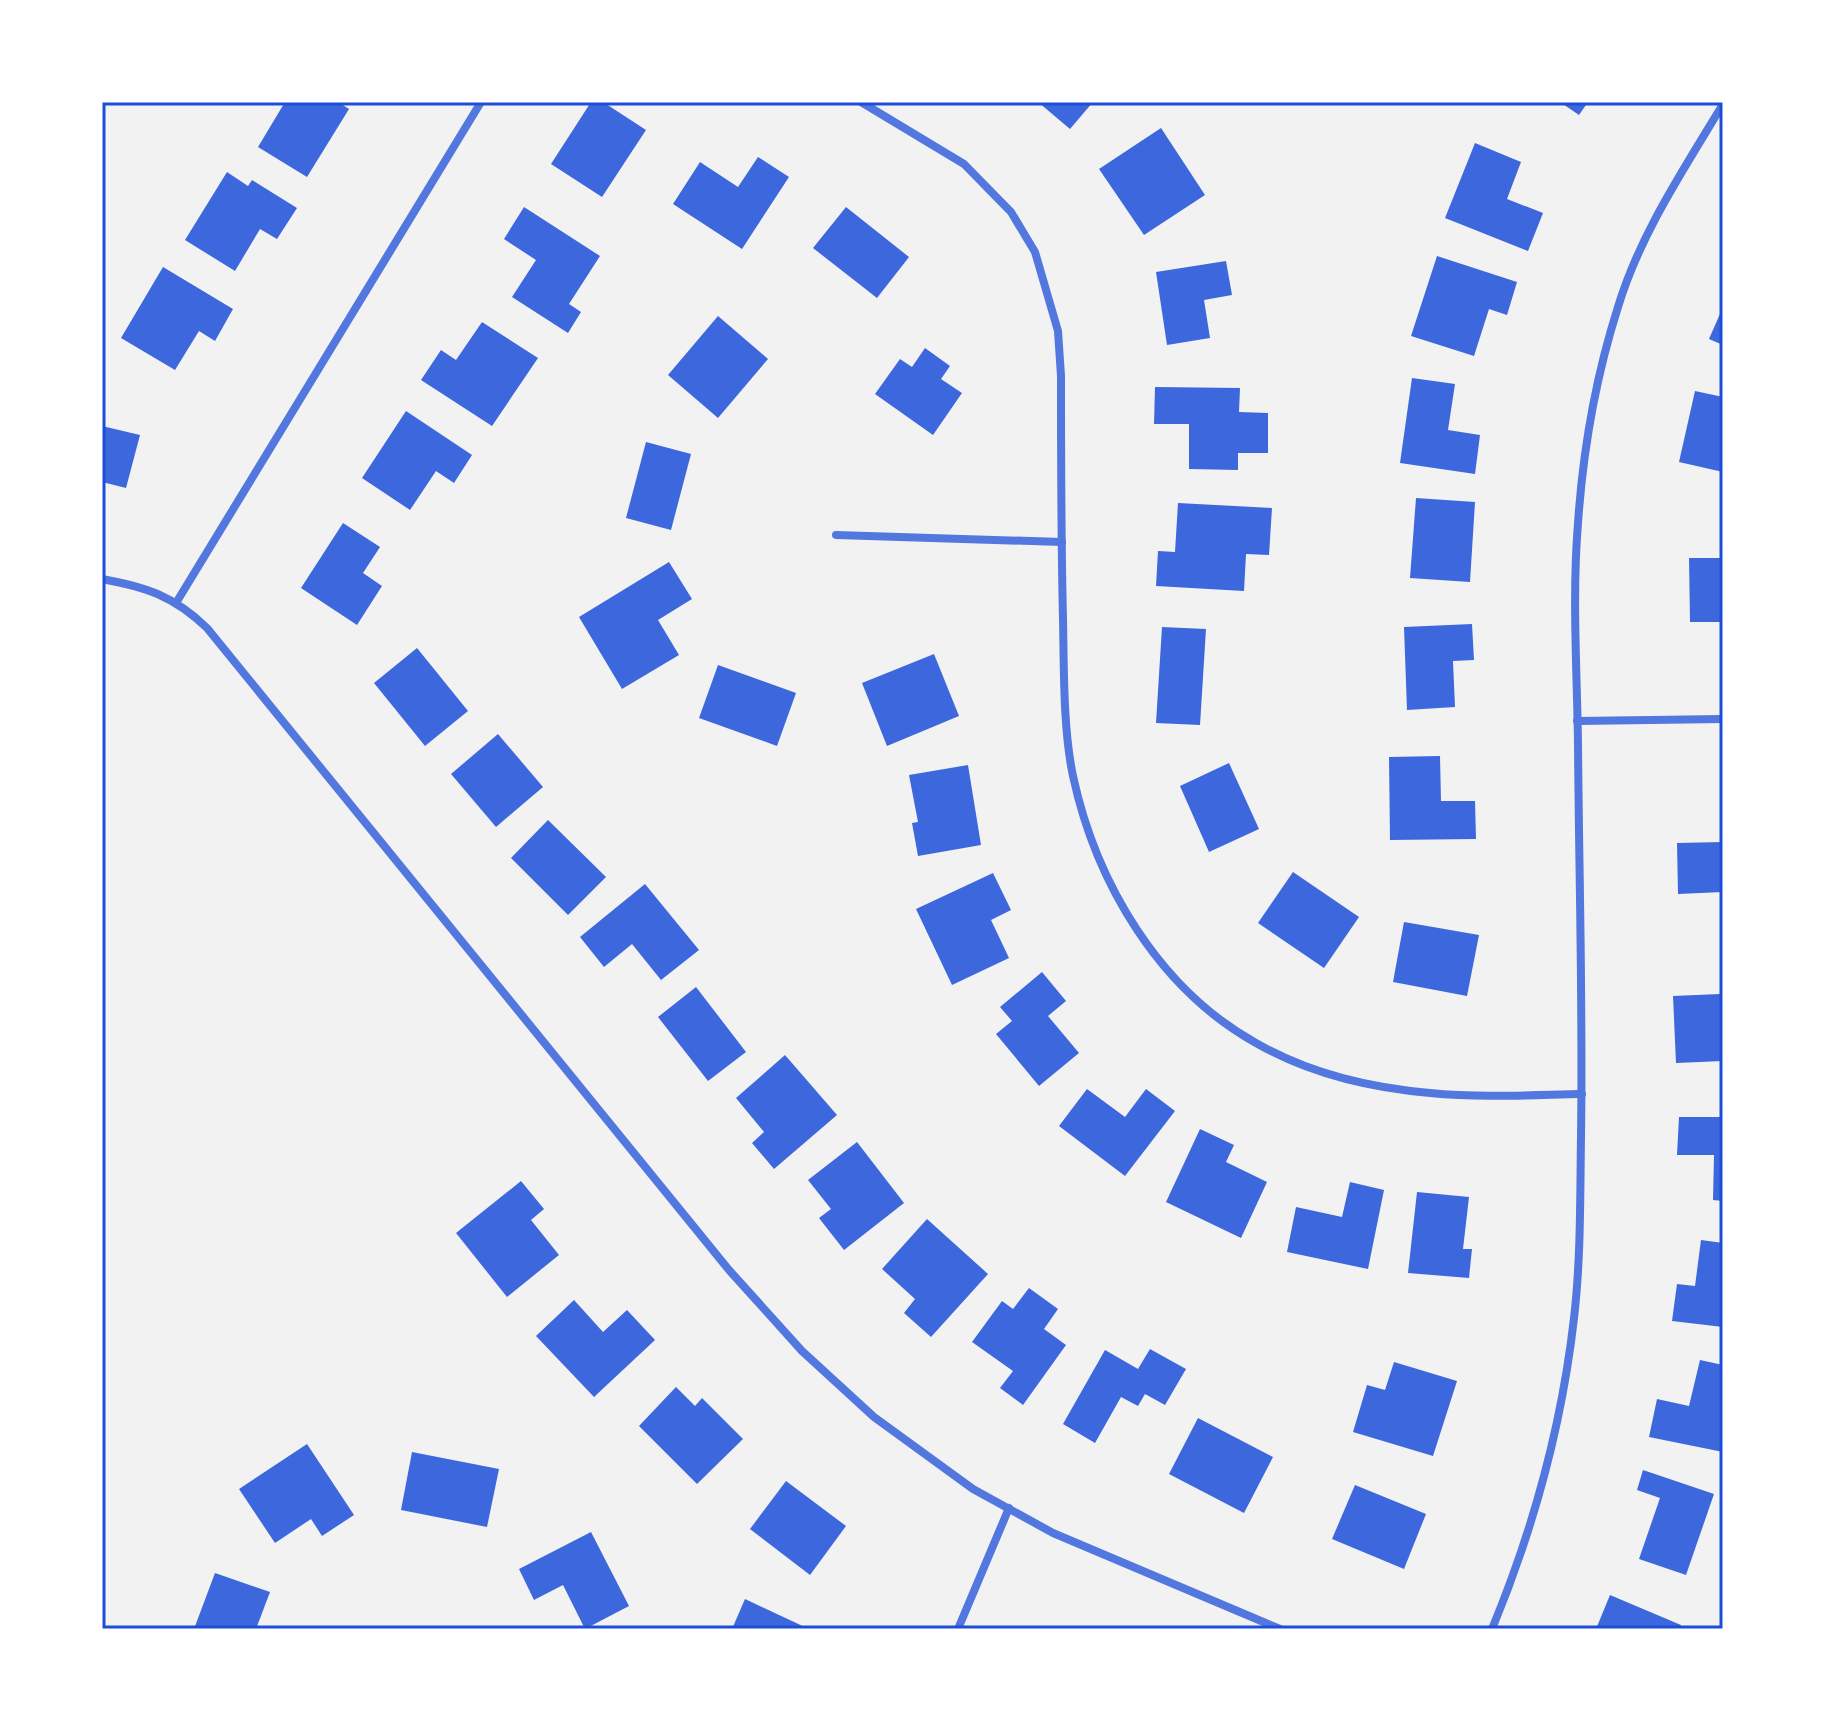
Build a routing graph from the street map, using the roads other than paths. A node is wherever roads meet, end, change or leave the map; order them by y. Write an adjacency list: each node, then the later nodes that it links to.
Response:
1 (481, 102): 7 (street)
2 (861, 102): 5 (street)
3 (1723, 104): 9 (street)
4 (836, 535): 5 (street)
5 (1062, 542): 10 (street)
6 (102, 579): 7 (street)
7 (176, 603): 11 (street)
8 (1723, 719): 9 (street)
9 (1577, 721): 10 (street)
10 (1582, 1094): 14 (street)
11 (1009, 1508): 12 (street); 13 (street)
12 (958, 1629)
13 (1280, 1629)
14 (1492, 1629)

